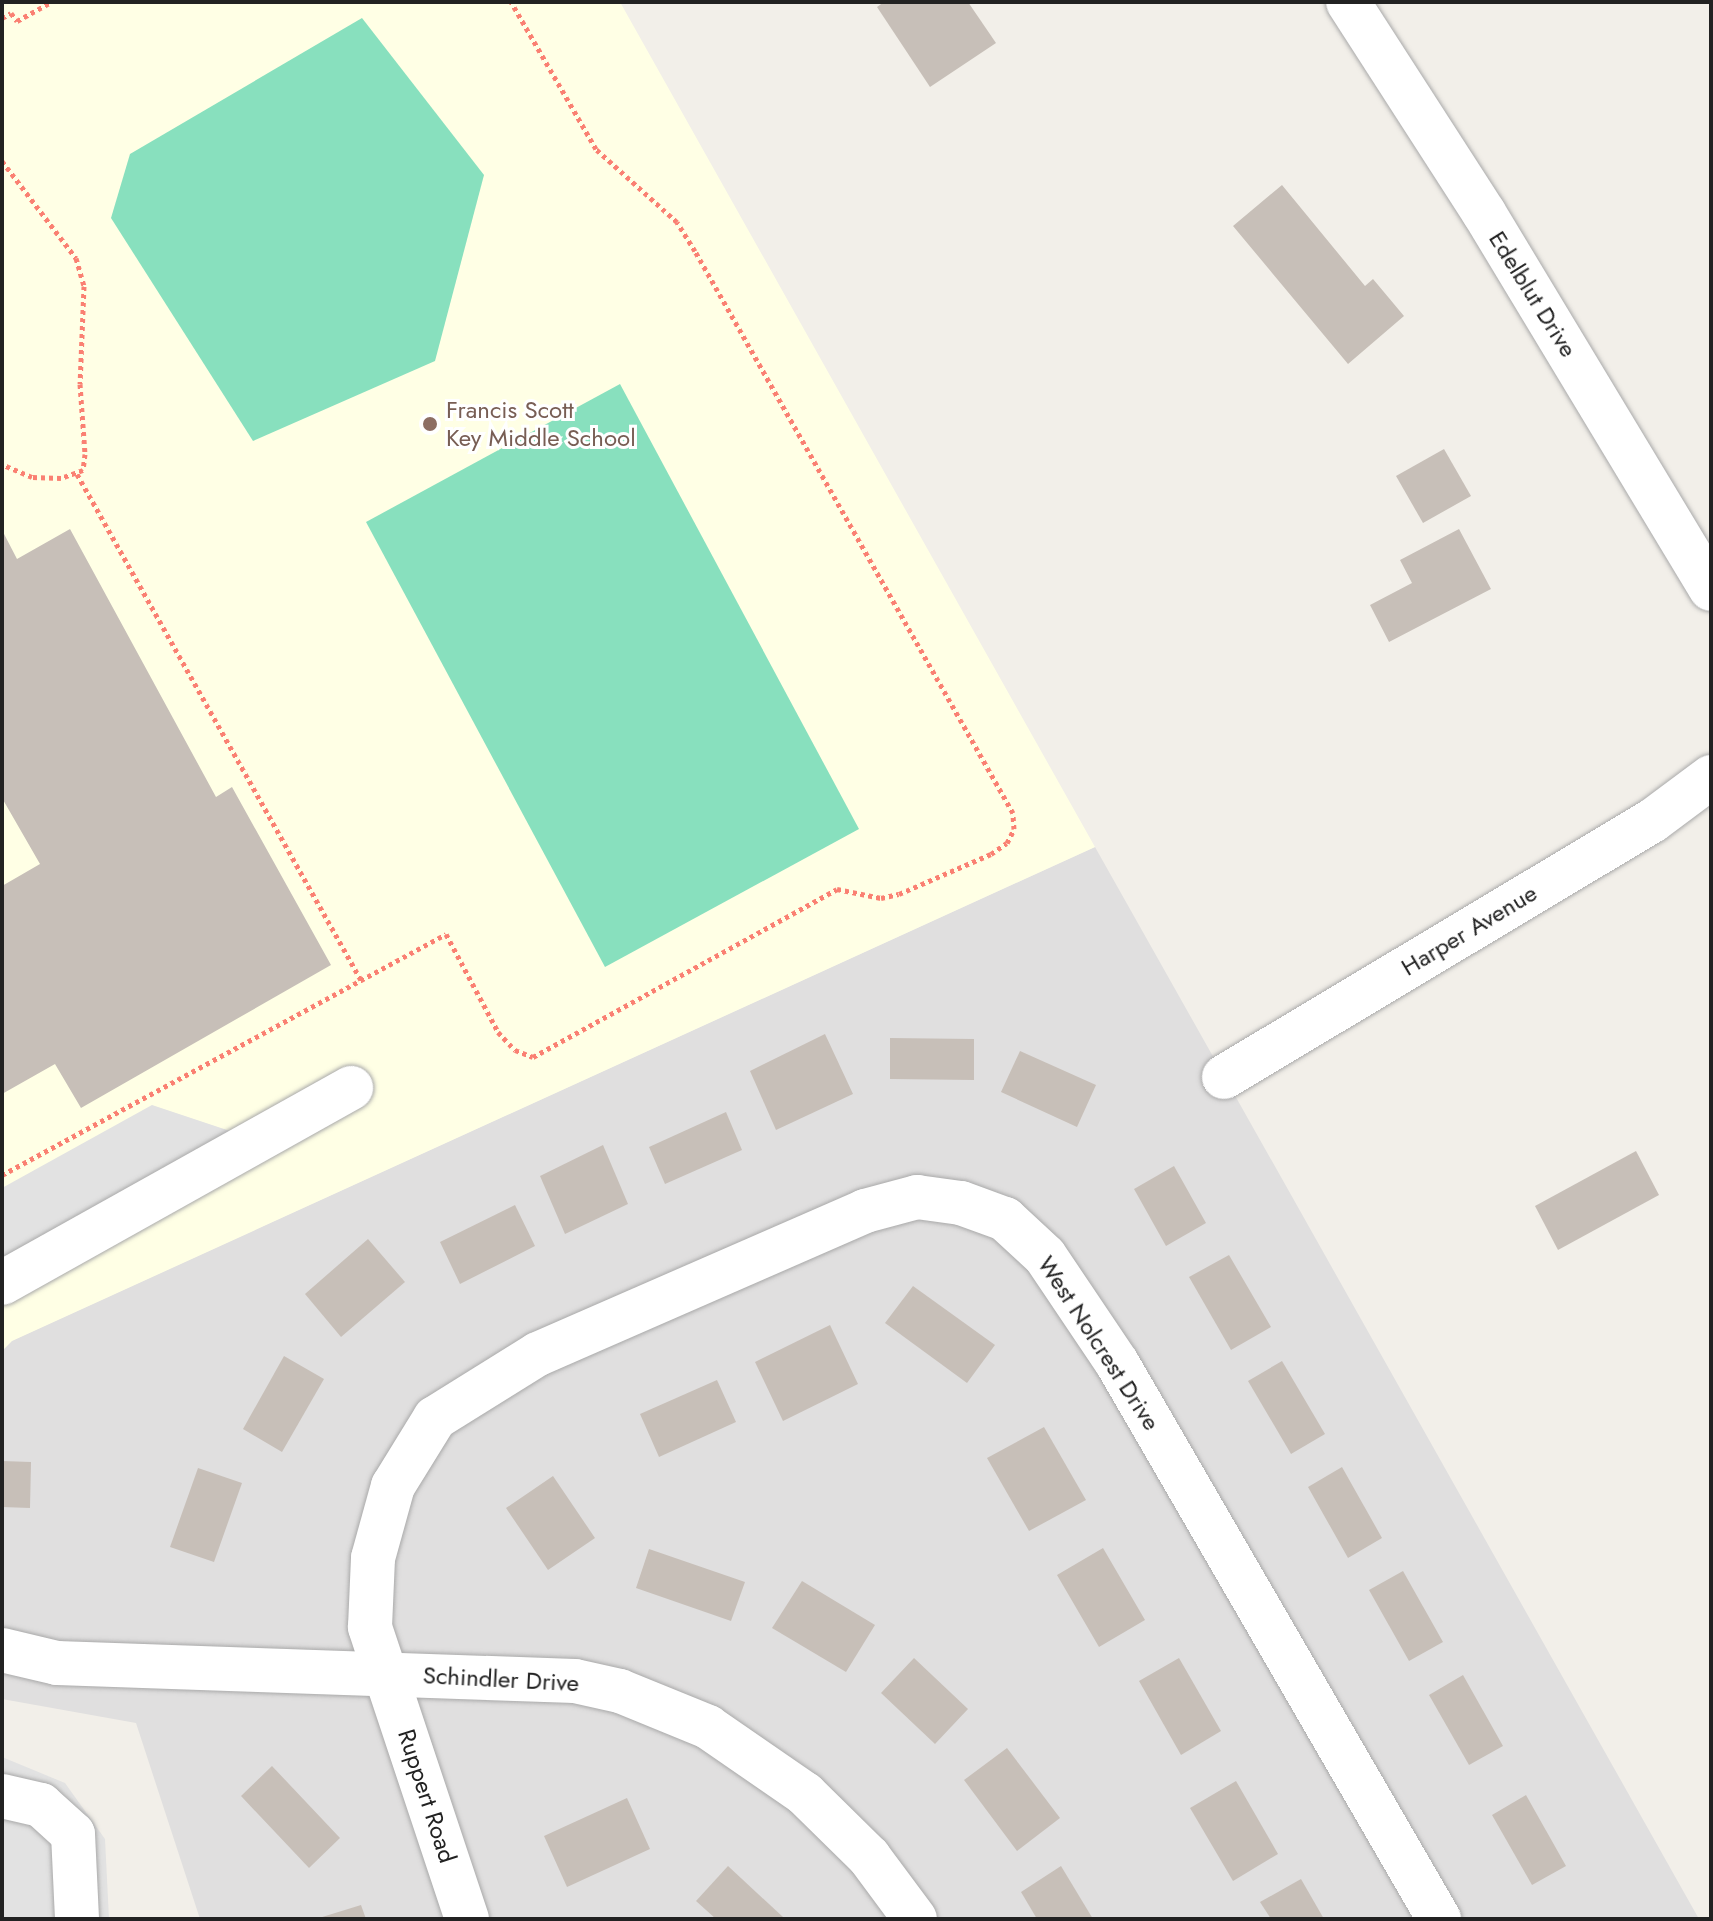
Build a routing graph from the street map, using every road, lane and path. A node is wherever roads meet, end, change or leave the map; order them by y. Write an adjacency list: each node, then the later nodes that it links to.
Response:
1 (51, 2): 4 (path)
2 (511, 2): 10 (path)
3 (1348, 2): 8 (street, Edelblut Drive)
4 (2, 18)
5 (2, 161): 7 (path)
6 (2, 464): 7 (path)
7 (77, 474): 10 (path)
8 (1711, 589)
9 (1711, 777): 11 (street, Harper Avenue)
10 (361, 980): 13 (path)
11 (1224, 1077)
12 (351, 1088): 14 (street)
13 (2, 1175)
14 (2, 1283)
15 (2, 1650): 16 (street, Schindler Drive)
16 (387, 1673): 19 (street, Ruppert Road); 20 (street, Schindler Drive); 21 (street, West Nolcrest Drive)
17 (2, 1796): 18 (street)
18 (77, 1919)
19 (467, 1919)
20 (915, 1919)
21 (1439, 1919)

